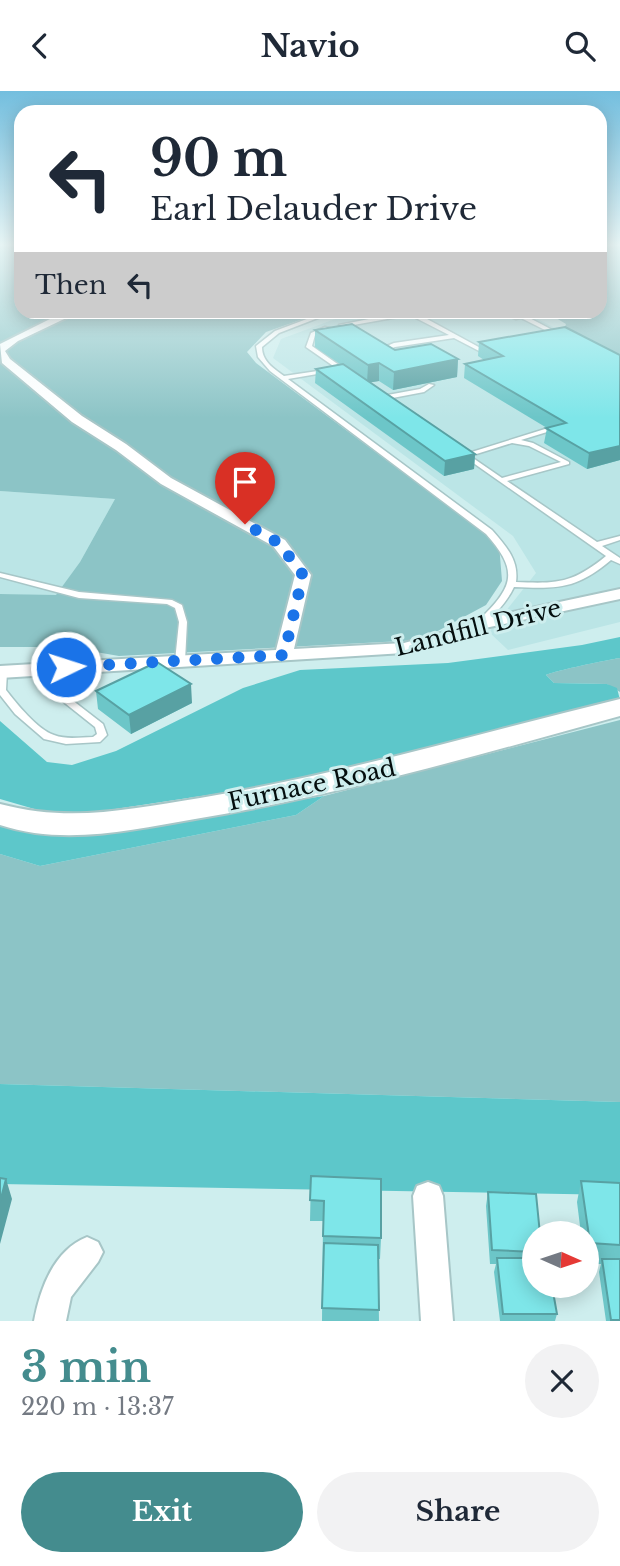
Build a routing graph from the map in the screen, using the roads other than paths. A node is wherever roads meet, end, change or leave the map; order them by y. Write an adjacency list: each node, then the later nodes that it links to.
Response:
1 (58, 319): 11 (street)
2 (312, 319): 16 (lane)
3 (377, 319): 14 (lane)
4 (422, 319): 8 (lane)
5 (520, 319): 7 (lane)
6 (527, 319): 7 (lane)
7 (545, 328): 9 (lane); 10 (lane)
8 (455, 336): 12 (lane); 13 (lane)
9 (570, 340)
10 (559, 341)
11 (0, 350): 34 (street)
12 (483, 351)
13 (383, 355)
14 (340, 368): 15 (lane); 16 (lane)
15 (350, 376)
16 (283, 378): 31 (lane)
17 (431, 385): 19 (lane)
18 (372, 390): 19 (lane)
19 (382, 398): 20 (lane)
20 (393, 405)
21 (545, 431): 22 (lane)
22 (512, 441): 24 (lane); 25 (lane)
23 (455, 448): 24 (lane)
24 (465, 455): 25 (lane)
25 (501, 480): 27 (lane)
26 (620, 538): 27 (lane)
27 (596, 545): 28 (lane)
28 (611, 556): 29 (lane); 31 (lane)
29 (620, 562)
30 (0, 575): 35 (lane)
31 (514, 584): 33 (lane)
32 (620, 594): 33 (street, Landfill Drive)
33 (480, 624): 34 (street, Landfill Drive)
34 (284, 655): 35 (street, Landfill Drive)
35 (180, 661): 36 (street, Landfill Drive)
36 (47, 669): 37 (street, Landfill Drive); 37 (lane)
37 (1, 672)
38 (620, 707): 39 (main road, Furnace Road)
39 (0, 814)
40 (428, 1196): 43 (street)
41 (87, 1252): 42 (street)
42 (50, 1321)
43 (438, 1321)

